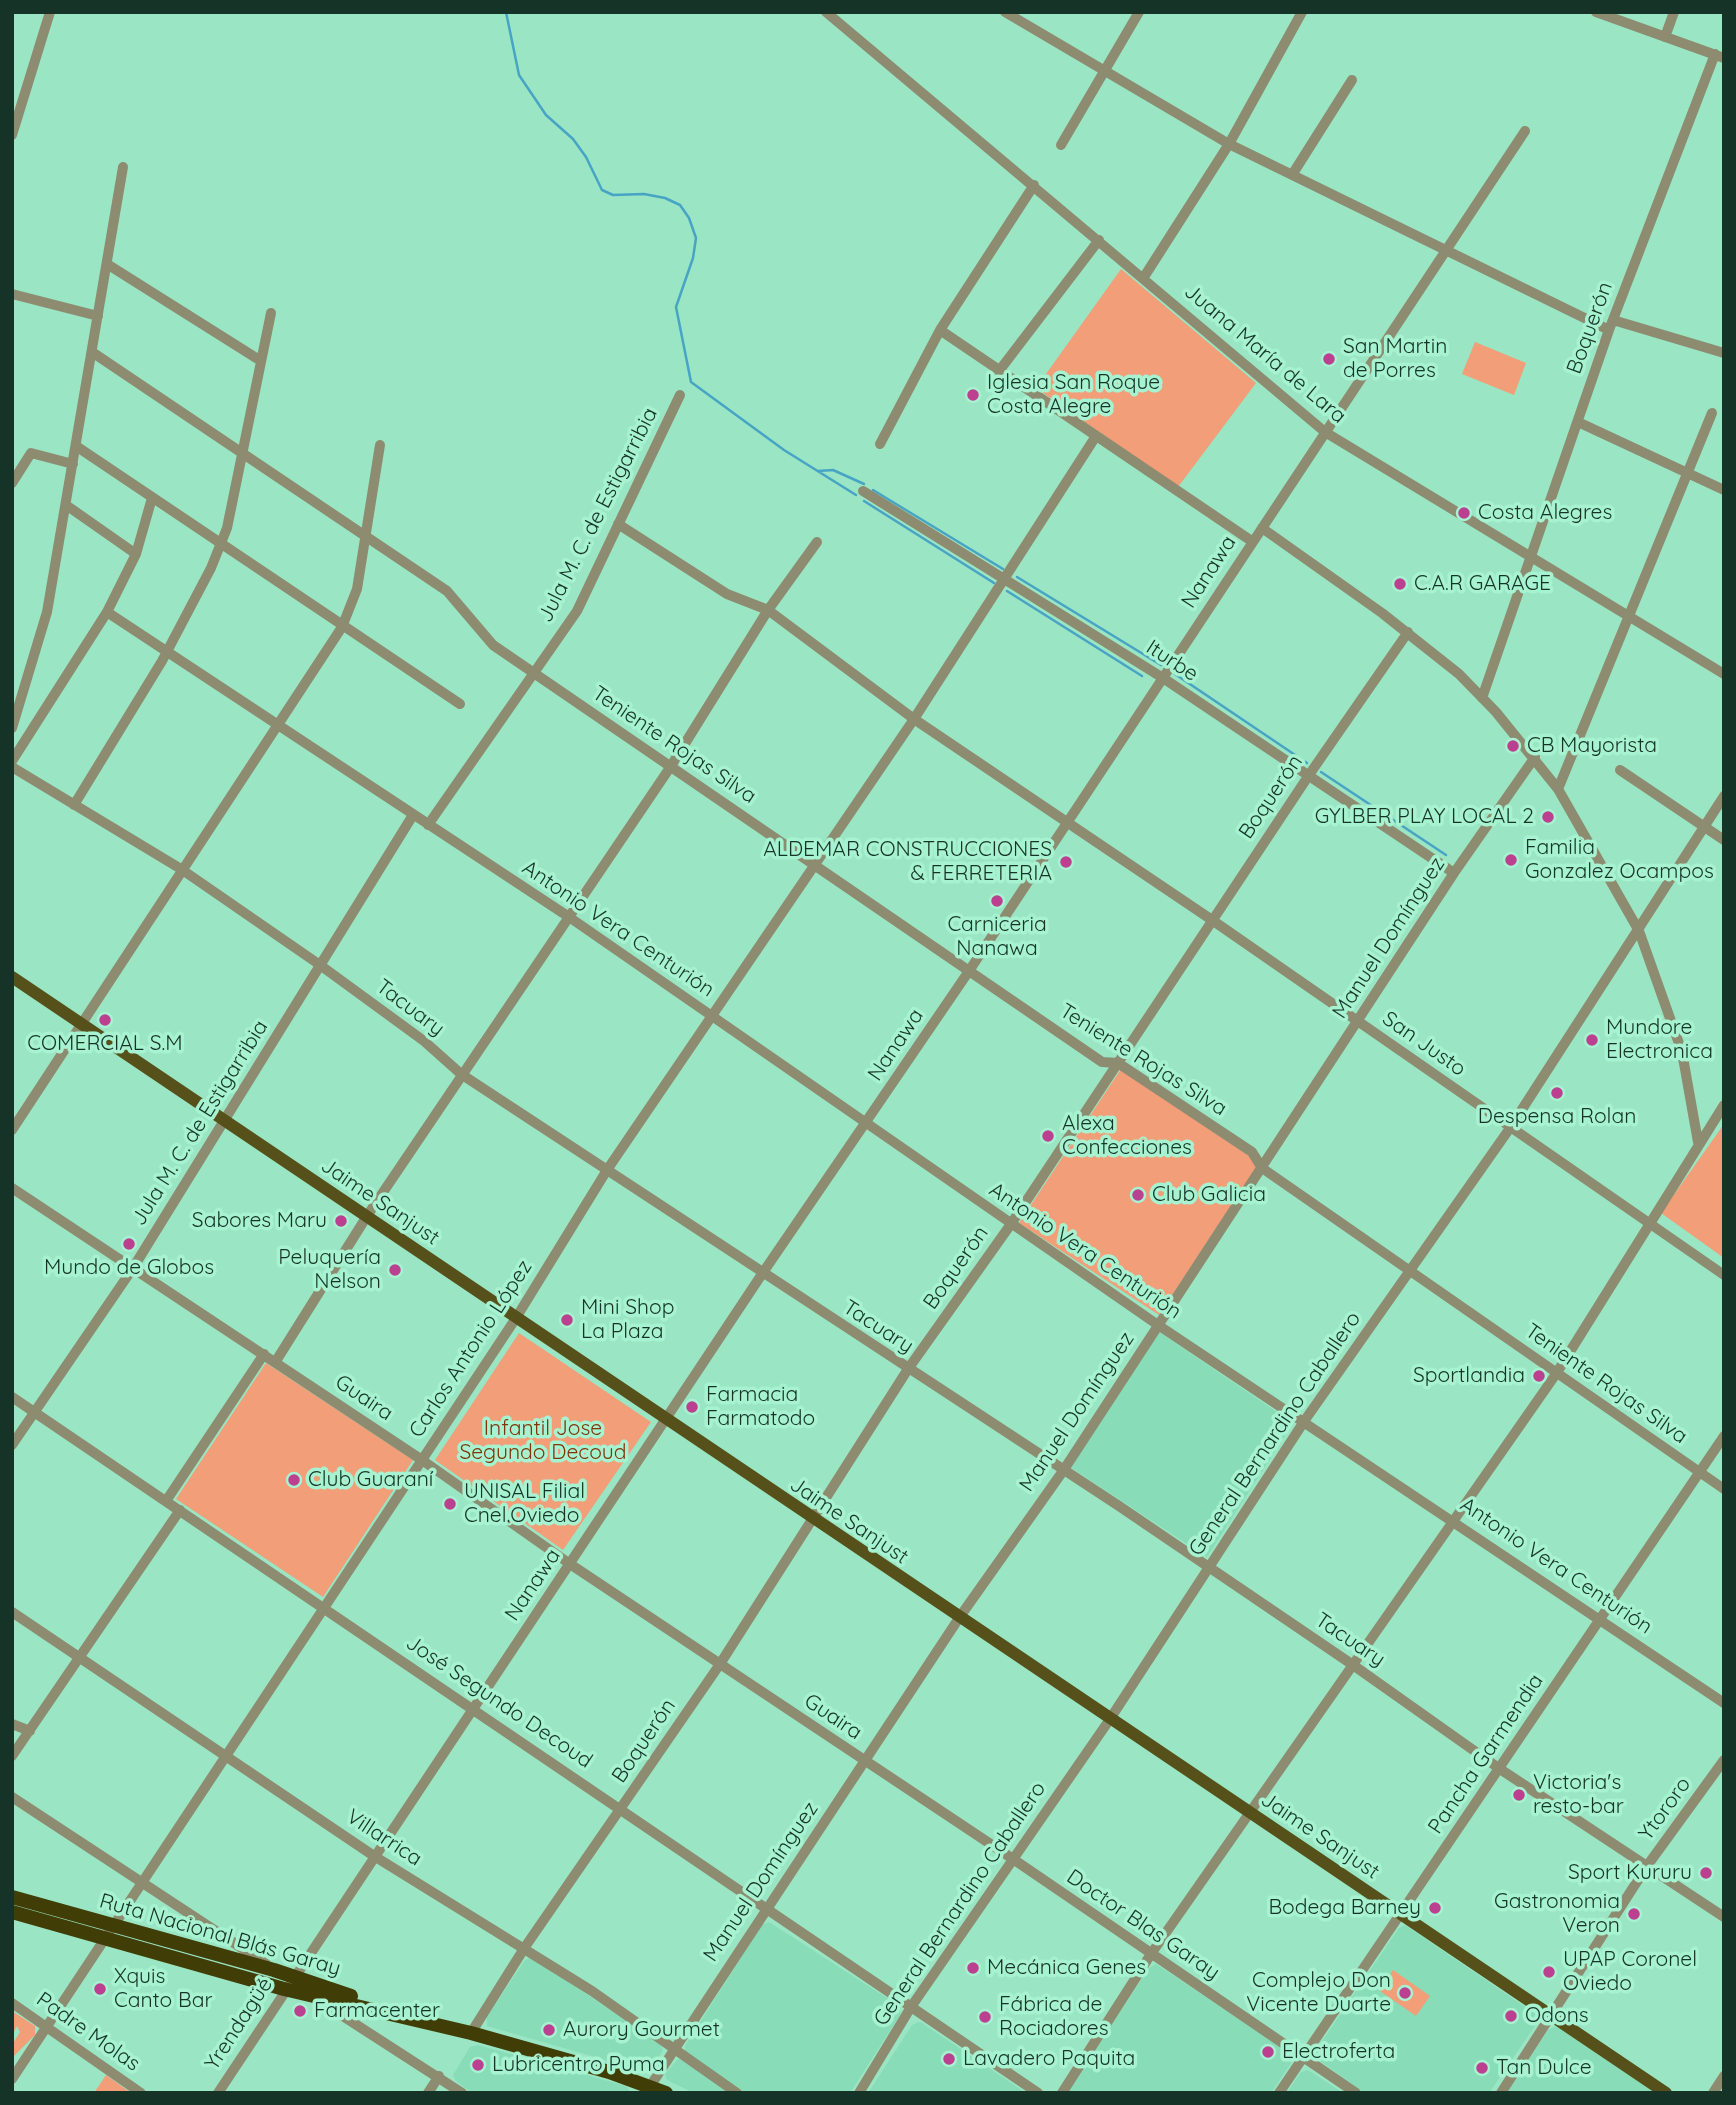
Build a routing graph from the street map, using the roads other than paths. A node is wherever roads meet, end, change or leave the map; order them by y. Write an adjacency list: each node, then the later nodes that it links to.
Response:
1 (50, 12): 13 (street)
2 (826, 12): 18 (street, Juana María de Lara)
3 (1005, 12): 10 (street)
4 (1139, 12): 10 (street)
5 (1302, 12): 14 (street)
6 (1596, 12): 8 (street)
7 (1674, 12): 8 (street)
8 (1665, 37): 9 (street)
9 (1719, 56): 26 (street, Boquerón)
10 (1106, 72): 14 (street); 15 (street)
11 (1352, 80): 17 (street)
12 (1525, 131): 20 (street, Nanawa)
13 (12, 135)
14 (1229, 144): 17 (street); 22 (street)
15 (1061, 145)
16 (123, 167): 21 (street)
17 (1292, 175): 20 (street)
18 (1034, 185): 19 (street, Juana María de Lara); 27 (street)
19 (1099, 240): 22 (street, Juana María de Lara); 31 (street)
20 (1444, 252): 26 (street); 35 (street, Nanawa)
21 (107, 264): 25 (street); 30 (street)
22 (1144, 277): 35 (street, Juana María de Lara)
23 (12, 294): 25 (street)
24 (271, 313): 30 (street)
25 (98, 316): 28 (street)
26 (1611, 325): 29 (street); 34 (street, Boquerón)
27 (940, 330): 31 (street); 37 (street)
28 (92, 352): 39 (street); 40 (street, Teniente Rojas Silva)
29 (1724, 353)
30 (261, 361): 40 (street)
31 (999, 371): 36 (street)
32 (680, 395): 48 (street, Jula M. C. de Estigarribia)
33 (1712, 413): 42 (street)
34 (1578, 422): 42 (street); 55 (street, Boquerón)
35 (1325, 432): 49 (street, Nanawa); 55 (street, Juana María de Lara)
36 (1096, 436): 52 (street); 56 (street, Carlos Antonio López)
37 (880, 444)
38 (380, 445): 50 (street)
39 (76, 446): 41 (street); 46 (street)
40 (243, 453): 50 (street, Teniente Rojas Silva); 53 (street)
41 (73, 464): 43 (street); 47 (street)
42 (1689, 472): 44 (street); 59 (street)
43 (12, 483)
44 (1724, 490)
45 (863, 491): 56 (street, Iturbe)
46 (152, 498): 53 (street); 54 (street)
47 (66, 505): 54 (street); 70 (street)
48 (618, 524): 57 (street, San Justo); 63 (street, Jula M. C. de Estigarribia)
49 (1262, 528): 52 (street, Nanawa); 61 (street)
50 (365, 537): 60 (street); 63 (street, Teniente Rojas Silva)
51 (817, 542): 57 (street)
52 (1253, 542): 65 (street, Nanawa)
53 (220, 544): 60 (street); 62 (street)
54 (136, 554): 58 (street)
55 (1531, 558): 59 (street, Juana María de Lara); 66 (street, Boquerón)
56 (1005, 579): 65 (street, Iturbe); 68 (street, Carlos Antonio López)
57 (768, 610): 68 (street, San Justo); 73 (street)
58 (107, 612): 62 (street, Antonio Vera Centurión); 72 (street)
59 (1630, 618): 64 (street, Juana María de Lara); 77 (street)
60 (342, 627): 67 (street); 69 (street)
61 (1408, 632): 66 (street); 76 (street, Boquerón)
62 (167, 652): 69 (street, Antonio Vera Centurión); 79 (street)
63 (535, 672): 73 (street, Teniente Rojas Silva); 82 (street, Jula M. C. de Estigarribia)
64 (1724, 674)
65 (1163, 678): 76 (street, Iturbe); 81 (street, Nanawa)
66 (1482, 698): 71 (street)
67 (460, 704)
68 (914, 719): 81 (street, San Justo); 85 (street, Carlos Antonio López)
69 (278, 725): 80 (street, Antonio Vera Centurión); 86 (street)
70 (12, 728)
71 (1535, 757): 77 (street); 87 (street, Manuel Domínguez)
72 (12, 761)
73 (671, 766): 85 (street, Teniente Rojas Silva); 88 (street)
74 (12, 767): 79 (street, Tacuary)
75 (1620, 769): 83 (street)
76 (1308, 775): 87 (street, Iturbe); 89 (street, Boquerón)
77 (1558, 789): 90 (street)
78 (1724, 796): 83 (street, General Bernardino Caballero)
79 (74, 805): 86 (street, Tacuary)
80 (412, 815): 82 (street, Antonio Vera Centurión); 91 (street, Jula M. C. de Estigarribia)
81 (1067, 823): 89 (street, San Justo); 92 (street, Nanawa)
82 (428, 825): 88 (street, Antonio Vera Centurión)
83 (1704, 826): 84 (street); 90 (street, General Bernardino Caballero)
84 (1724, 840)
85 (816, 866): 92 (street, Teniente Rojas Silva); 94 (street, Carlos Antonio López)
86 (181, 869): 91 (street, Tacuary); 96 (street)
87 (1454, 873): 95 (street, Manuel Domínguez)
88 (569, 917): 94 (street, Antonio Vera Centurión); 98 (street)
89 (1212, 920): 95 (street, San Justo); 97 (street, Boquerón)
90 (1639, 931): 102 (street, General Bernardino Caballero); 104 (street)
91 (320, 965): 98 (street, Tacuary); 100 (street, Jula M. C. de Estigarribia)
92 (969, 971): 97 (street, Teniente Rojas Silva); 101 (street, Nanawa)
93 (12, 977): 96 (main road, Jaime Sanjust)
94 (713, 1017): 101 (street, Antonio Vera Centurión); 106 (street, Carlos Antonio López)
95 (1357, 1021): 102 (street, San Justo); 105 (street, Manuel Domínguez)
96 (83, 1023): 100 (main road, Jaime Sanjust); 103 (street)
97 (1118, 1062): 105 (street, Teniente Rojas Silva); 109 (street, Boquerón)
98 (461, 1074): 106 (street, Tacuary); 108 (street)
99 (1724, 1105): 104 (street)
100 (225, 1120): 108 (main road, Jaime Sanjust); 111 (street, Jula M. C. de Estigarribia)
101 (866, 1124): 109 (street, Antonio Vera Centurión); 113 (street, Nanawa)
102 (1510, 1128): 110 (street, San Justo); 112 (street, General Bernardino Caballero)
103 (12, 1130)
104 (1698, 1142): 110 (street)
105 (1262, 1168): 112 (street, Teniente Rojas Silva); 116 (street, Manuel Domínguez)
106 (607, 1170): 113 (street, Tacuary); 115 (street, Carlos Antonio López)
107 (12, 1188): 111 (street, Guaira)
108 (367, 1216): 115 (main road, Jaime Sanjust); 118 (street)
109 (1011, 1224): 116 (street, Antonio Vera Centurión); 119 (street, Boquerón)
110 (1651, 1225): 114 (street, San Justo); 120 (street)
111 (133, 1268): 117 (street, Guaira); 122 (street, Jula M. C. de Estigarribia)
112 (1409, 1271): 120 (street, Teniente Rojas Silva); 123 (street, General Bernardino Caballero)
113 (762, 1274): 119 (street, Tacuary); 124 (street, Nanawa)
114 (1724, 1275)
115 (516, 1318): 124 (main road, Jaime Sanjust); 127 (street, Carlos Antonio López)
116 (1158, 1325): 123 (street, Antonio Vera Centurión); 128 (street, Manuel Domínguez)
117 (264, 1354): 118 (street, Guaira); 131 (street)
118 (276, 1362): 127 (street, Guaira)
119 (908, 1369): 128 (street, Tacuary); 133 (street, Boquerón)
120 (1556, 1374): 129 (street, Teniente Rojas Silva); 134 (street)
121 (12, 1397): 122 (street, José Segundo Decoud)
122 (35, 1412): 126 (street, Jula M. C. de Estigarribia); 131 (street, José Segundo Decoud)
123 (1305, 1420): 134 (street, Antonio Vera Centurión); 136 (street, General Bernardino Caballero)
124 (666, 1421): 133 (main road, Jaime Sanjust); 135 (street, Nanawa)
125 (1724, 1436): 129 (street, Pancha Garmendia)
126 (12, 1445)
127 (422, 1460): 135 (street, Guaira); 137 (street, Carlos Antonio López)
128 (1063, 1471): 136 (street, Tacuary); 139 (street, Manuel Domínguez)
129 (1700, 1472): 130 (street, Teniente Rojas Silva); 140 (street, Pancha Garmendia)
130 (1724, 1489)
131 (166, 1501): 132 (street, José Segundo Decoud)
132 (180, 1510): 137 (street, José Segundo Decoud); 141 (street)
133 (813, 1520): 139 (main road, Jaime Sanjust); 142 (street, Boquerón)
134 (1455, 1521): 140 (street, Antonio Vera Centurión); 143 (street)
135 (570, 1564): 142 (street, Guaira); 145 (street, Nanawa)
136 (1208, 1568): 143 (street, Tacuary); 146 (street, General Bernardino Caballero)
137 (324, 1607): 145 (street, José Segundo Decoud); 150 (street, Carlos Antonio López)
138 (12, 1612): 141 (street, Villarrica)
139 (959, 1618): 146 (main road, Jaime Sanjust); 152 (street, Manuel Domínguez)
140 (1599, 1619): 144 (street, Antonio Vera Centurión); 153 (street, Pancha Garmendia)
141 (80, 1657): 148 (street); 150 (street, Villarrica)
142 (720, 1664): 152 (street, Guaira); 155 (street, Boquerón)
143 (1353, 1665): 153 (street, Tacuary); 156 (street)
144 (1724, 1703)
145 (473, 1707): 155 (street, José Segundo Decoud); 157 (street, Nanawa)
146 (1110, 1719): 156 (main road, Jaime Sanjust); 158 (street, General Bernardino Caballero)
147 (12, 1724): 148 (street)
148 (30, 1731): 149 (street)
149 (12, 1756)
150 (227, 1756): 157 (street, Villarrica); 160 (street, Carlos Antonio López)
151 (1724, 1760): 159 (street, Ytororo)
152 (865, 1762): 158 (street, Guaira); 162 (street, Manuel Domínguez)
153 (1500, 1769): 159 (street, Tacuary); 164 (street, Pancha Garmendia)
154 (12, 1797): 160 (street)
155 (621, 1808): 162 (street, José Segundo Decoud); 168 (street, Boquerón)
156 (1249, 1812): 164 (main road, Jaime Sanjust); 169 (street)
157 (374, 1856): 168 (street, Villarrica); 171 (street, Nanawa)
158 (1013, 1859): 169 (street, Doctor Blas Garay); 175 (street, General Bernardino Caballero)
159 (1647, 1866): 165 (street, Tacuary); 176 (street, Ytororo)
160 (144, 1883): 166 (street, Carlos Antonio López); 170 (street)
161 (12, 1897): 166 (highway, Ruta Nacional Blás Garay)
162 (766, 1909): 175 (street, José Segundo Decoud); 180 (street, Manuel Domínguez)
163 (12, 1912): 167 (highway, Ruta Nacional Blás Garay)
164 (1401, 1915): 176 (main road, Jaime Sanjust); 181 (street, Pancha Garmendia)
165 (1724, 1917)
166 (116, 1926): 167 (street, Carlos Antonio López); 170 (highway, Ruta Nacional Blás Garay)
167 (107, 1939): 172 (highway, Ruta Nacional Blás Garay); 178 (street, Carlos Antonio López)
168 (525, 1947): 179 (street, Boquerón); 180 (street, Villarrica)
169 (1151, 1954): 181 (street, Doctor Blas Garay); 194 (street)
170 (274, 1970): 171 (highway, Ruta Nacional Blás Garay)
171 (293, 1976): 172 (street, Yrendagüé); 173 (street); 177 (highway, Ruta Nacional Blás Garay)
172 (284, 1989): 173 (highway, Ruta Nacional Blás Garay); 187 (street, Yrendagüé)
173 (308, 1994): 177 (highway, Ruta Nacional Blás Garay); 182 (street)
174 (12, 2003): 178 (street, Padre Molas)
175 (911, 2007): 192 (street, General Bernardino Caballero); 193 (street, José Segundo Decoud)
176 (1552, 2016): 197 (street, Ytororo); 198 (main road, Jaime Sanjust)
177 (415, 2018): 179 (highway, Ruta Nacional Blás Garay)
178 (47, 2027): 184 (street, Carlos Antonio López); 186 (street, Padre Molas)
179 (471, 2033): 185 (highway, Ruta Nacional Blás Garay)
180 (673, 2050): 185 (street, Manuel Domínguez); 191 (street, Villarrica)
181 (1304, 2058): 195 (street, Pancha Garmendia); 196 (street, Doctor Blas Garay)
182 (439, 2076): 188 (street); 189 (street)
183 (1724, 2076): 199 (street)
184 (12, 2079)
185 (648, 2090): 190 (highway, Ruta Nacional Blás Garay)
186 (141, 2093)
187 (218, 2093)
188 (428, 2093)
189 (463, 2093)
190 (666, 2093)
191 (737, 2093)
192 (859, 2093)
193 (1038, 2093)
194 (1062, 2093)
195 (1279, 2093)
196 (1356, 2093)
197 (1501, 2093)
198 (1666, 2093)
199 (1713, 2093)

